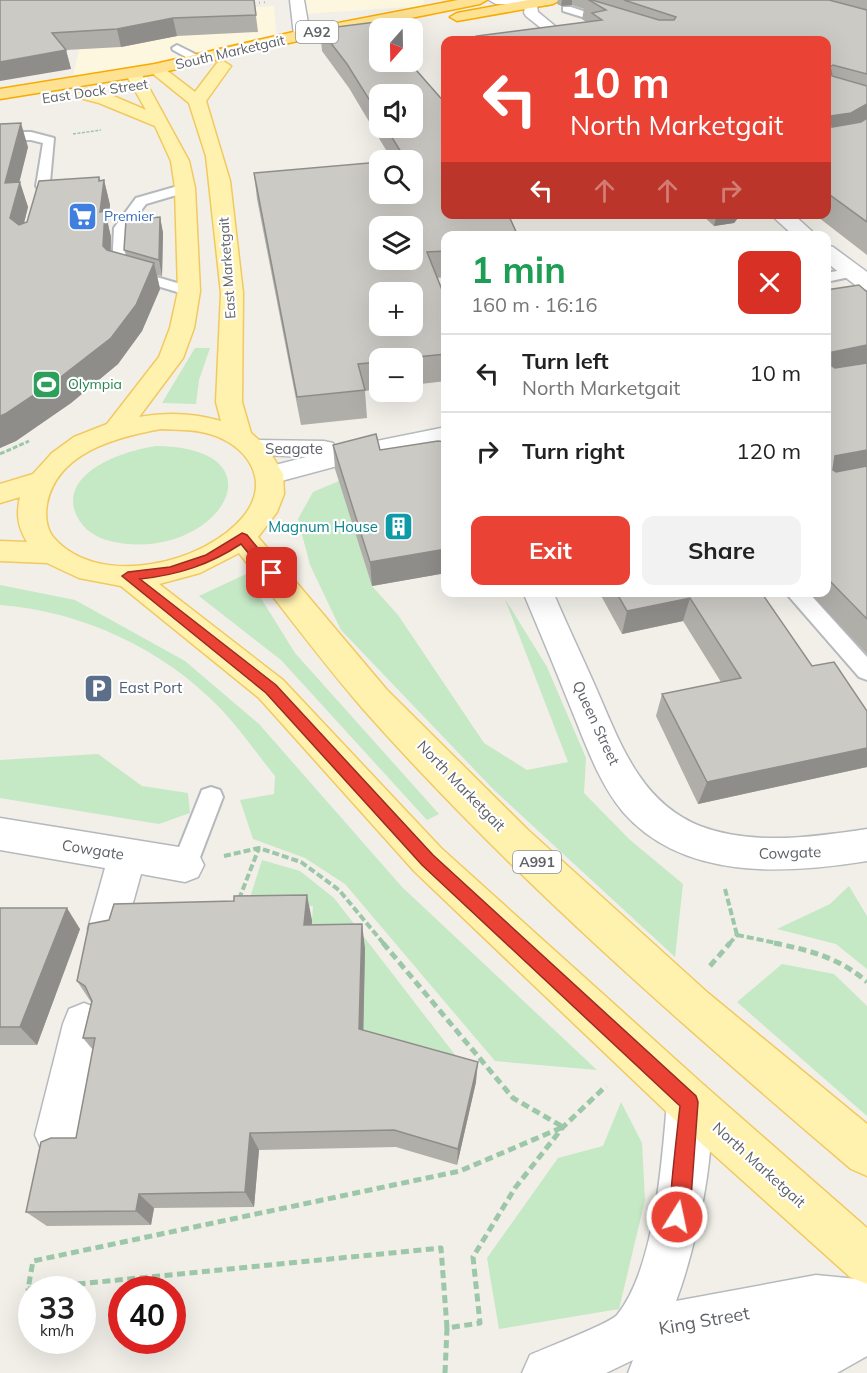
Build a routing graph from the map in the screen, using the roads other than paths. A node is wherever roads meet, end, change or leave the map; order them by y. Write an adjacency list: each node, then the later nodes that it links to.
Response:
1 (297, 0): 10 (street)
2 (480, 0): 10 (highway, South Marketgait / A92)
3 (553, 0): 4 (highway)
4 (548, 1): 5 (street); 6 (highway)
5 (501, 3): 6 (highway); 8 (highway)
6 (531, 4): 11 (street)
7 (567, 9): 12 (lane)
8 (423, 22)
9 (369, 34): 15 (highway, South Marketgait / A92)
10 (302, 35): 14 (highway, South Marketgait / A92)
11 (560, 36)
12 (652, 36)
13 (177, 48): 14 (lane)
14 (199, 60): 16 (highway, South Marketgait / A92)
15 (223, 66): 18 (highway, East Dock Street / A92); 22 (main road)
16 (155, 69): 17 (highway, East Dock Street / A92); 18 (main road)
17 (137, 80): 18 (highway, East Dock Street / A92); 19 (highway, East Dock Street / A92); 20 (highway, East Dock Street / A92); 23 (main road)
18 (170, 80): 22 (main road)
19 (0, 94)
20 (86, 94): 21 (highway, East Dock Street / A92); 23 (main road)
21 (0, 101)
22 (197, 101): 35 (main road, East Marketgait)
23 (162, 123): 26 (main road)
24 (0, 136): 25 (lane)
25 (76, 185)
26 (185, 188): 32 (main road); 32 (lane)
27 (785, 219): 28 (street)
28 (801, 231)
29 (831, 255): 31 (street)
30 (831, 278): 31 (lane)
31 (860, 278)
32 (189, 291): 33 (main road)
33 (117, 429): 35 (main road); 38 (main road)
34 (441, 436): 36 (street, Seagate)
35 (247, 443): 36 (street, Seagate); 37 (main road)
36 (370, 449): 37 (street, Seagate)
37 (270, 475): 40 (main road)
38 (39, 481): 39 (main road); 42 (main road)
39 (0, 494)
40 (242, 537): 43 (main road); 57 (main road, North Marketgait / A991)
41 (0, 551): 42 (main road)
42 (50, 553): 43 (main road)
43 (128, 576): 55 (main road, North Marketgait)
44 (540, 597): 50 (street, Queen Street)
45 (800, 597): 46 (lane)
46 (867, 671)
47 (210, 797): 52 (lane)
48 (0, 834): 51 (street, Cowgate)
49 (867, 845): 50 (street, Cowgate)
50 (713, 847)
51 (127, 855): 52 (street, Cowgate); 53 (street)
52 (185, 866)
53 (108, 929)
54 (84, 1024): 56 (street)
55 (689, 1102): 58 (main road, North Marketgait); 61 (street)
56 (58, 1135)
57 (867, 1153)
58 (867, 1260)
59 (867, 1305): 61 (street, King Street)
60 (867, 1325): 61 (street, King Street)
61 (644, 1353): 62 (street, King Street)
62 (548, 1373)

